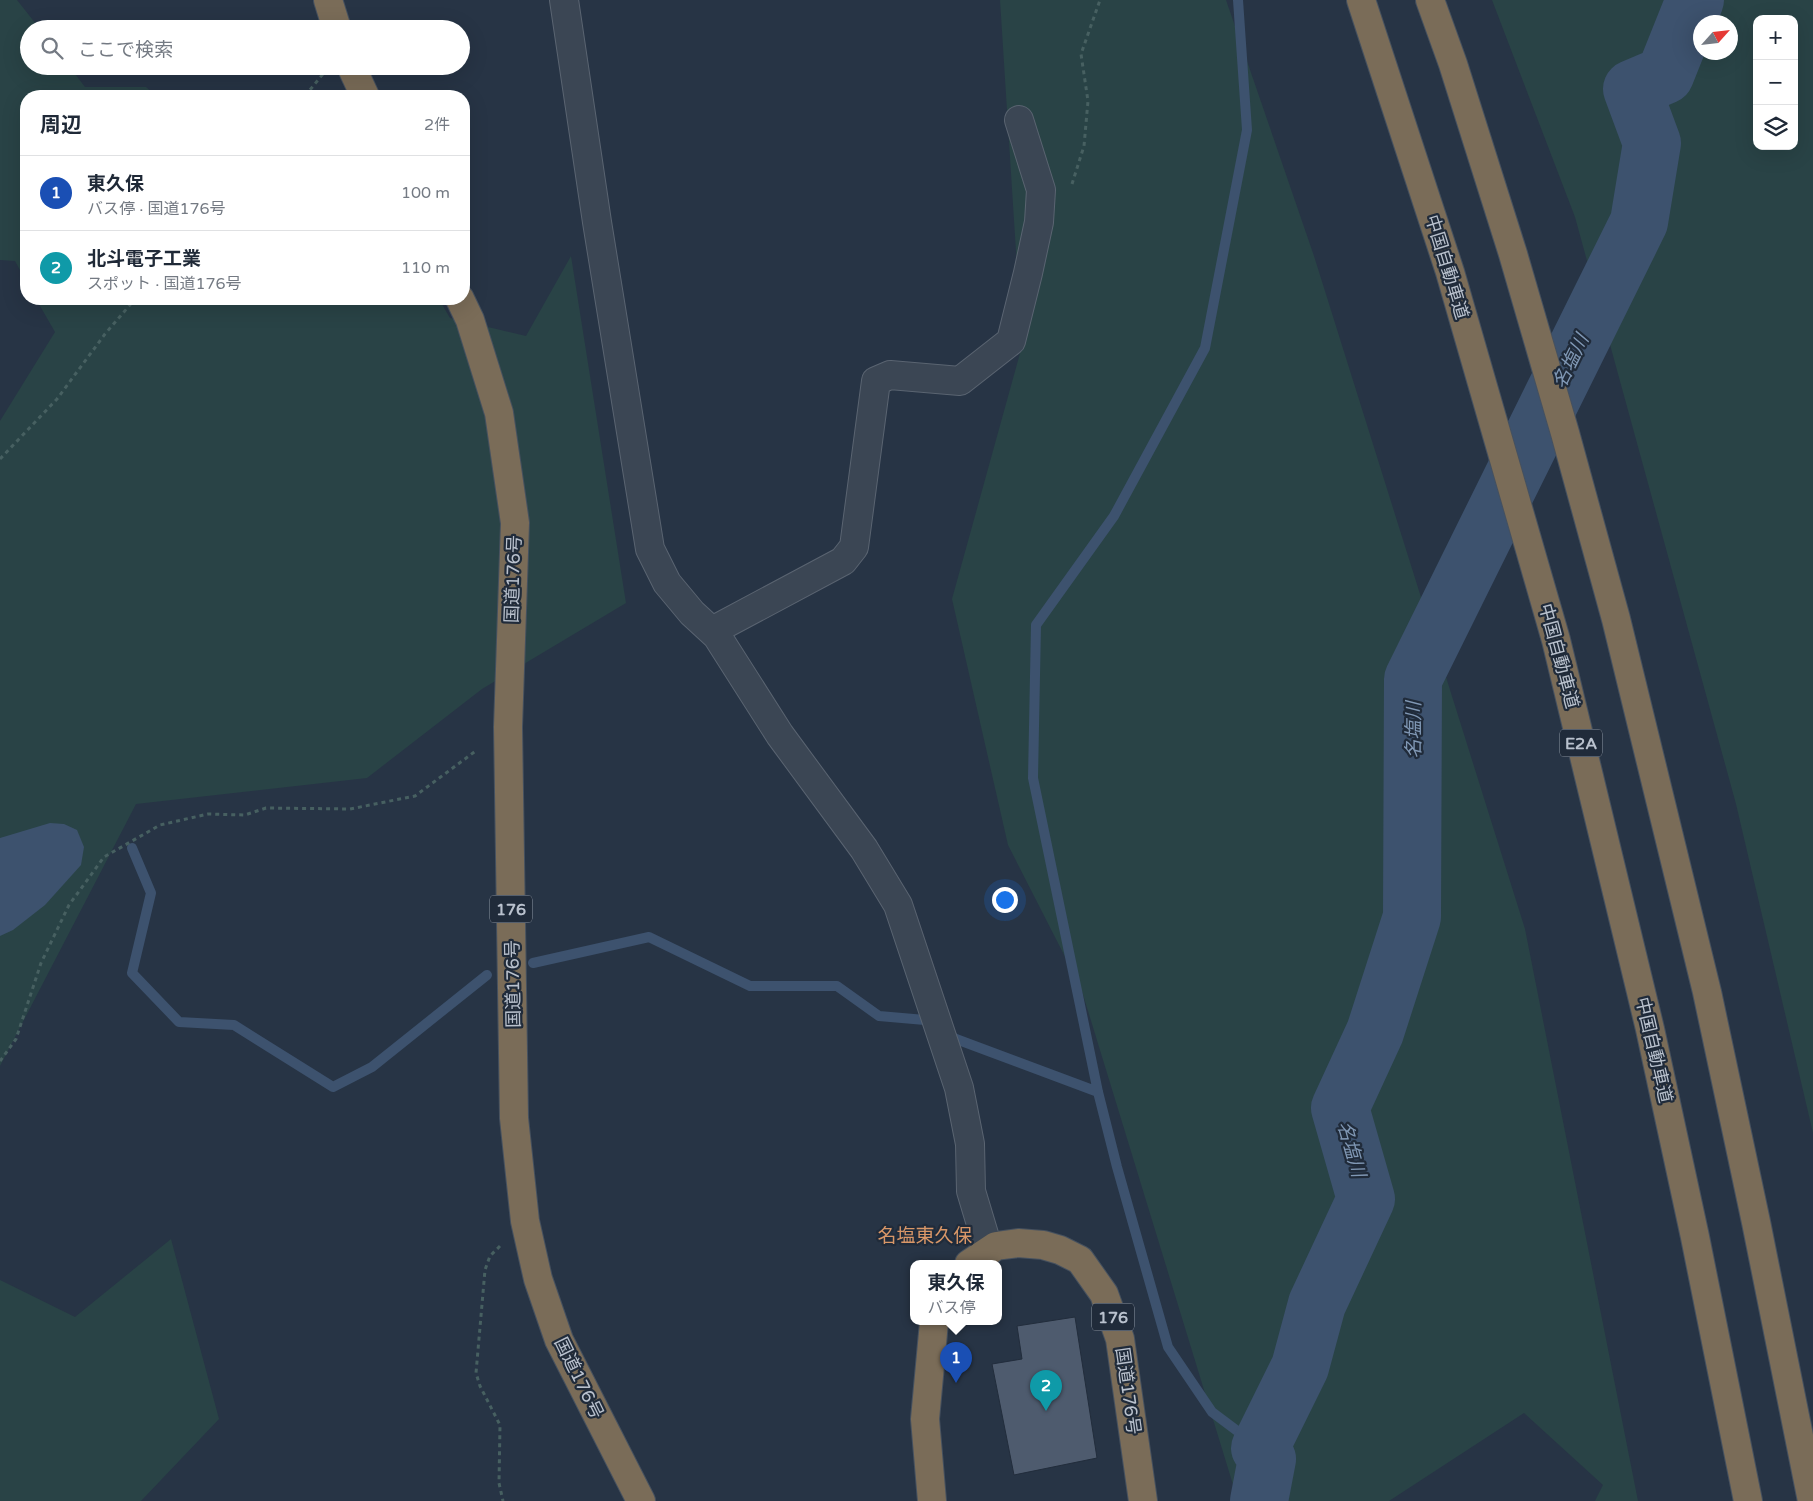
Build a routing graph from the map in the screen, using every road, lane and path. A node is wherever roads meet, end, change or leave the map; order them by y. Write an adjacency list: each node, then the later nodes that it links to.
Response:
1 (328, 0): 6 (highway)
2 (1100, 0): 12 (path)
3 (1361, 0): 26 (highway, 中国自動車道 / E2A)
4 (1430, 0): 27 (highway)
5 (561, 1): 16 (street)
6 (334, 20)
7 (323, 75): 9 (path)
8 (355, 75): 10 (highway)
9 (310, 90)
10 (362, 90)
11 (1019, 120): 16 (street)
12 (1070, 189)
13 (130, 305): 15 (path)
14 (463, 305): 17 (highway, 国道176号 / 176)
15 (0, 459)
16 (712, 631): 20 (street)
17 (508, 727): 18 (path); 19 (highway, 国道176号 / 176)
18 (0, 1061)
19 (528, 1235): 22 (path); 23 (highway, 国道176号 / 176)
20 (979, 1257): 25 (highway, 国道176号 / 176)
21 (934, 1325): 24 (highway)
22 (503, 1501)
23 (641, 1501)
24 (932, 1501)
25 (1143, 1501)
26 (1748, 1501)
27 (1812, 1501)

